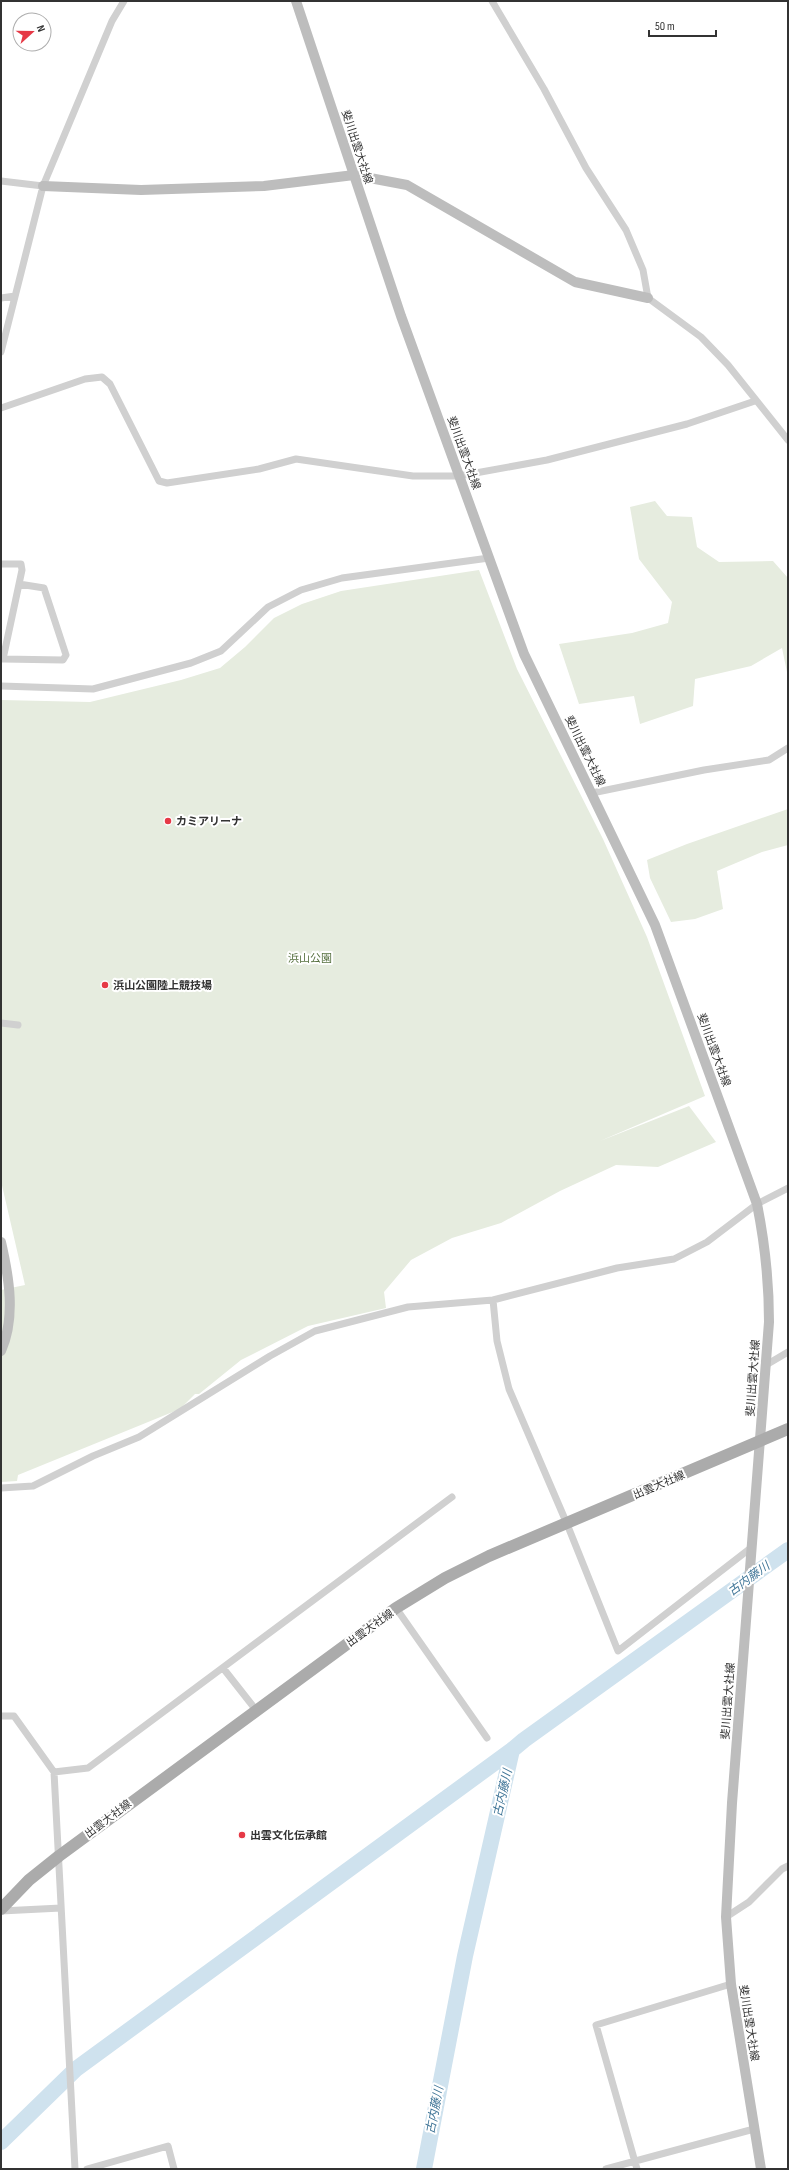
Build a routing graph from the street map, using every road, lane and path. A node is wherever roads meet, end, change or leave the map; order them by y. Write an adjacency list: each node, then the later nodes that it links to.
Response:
1 (124, 1): 6 (street)
2 (296, 1): 4 (main road, 斐川出雲大社線)
3 (492, 1): 9 (street)
4 (354, 175): 6 (main road); 9 (main road); 14 (main road, 斐川出雲大社線)
5 (1, 181): 6 (street)
6 (43, 186): 7 (street)
7 (15, 296): 8 (street); 10 (street)
8 (1, 298)
9 (648, 298): 11 (street)
10 (1, 352)
11 (755, 401): 13 (street); 14 (street)
12 (1, 408): 14 (street)
13 (788, 440)
14 (459, 476): 15 (main road, 斐川出雲大社線)
15 (489, 558): 18 (street); 20 (main road, 斐川出雲大社線)
16 (1, 564): 17 (street)
17 (19, 584): 17 (street)
18 (1, 686)
19 (788, 748): 20 (street)
20 (592, 793): 24 (main road, 斐川出雲大社線)
21 (1, 1023): 22 (street)
22 (18, 1026)
23 (788, 1188): 24 (street)
24 (757, 1204): 26 (street); 29 (main road, 斐川出雲大社線)
25 (1, 1242): 27 (main road)
26 (493, 1300): 32 (street); 34 (street)
27 (1, 1351)
28 (788, 1352): 29 (street)
29 (766, 1365): 31 (main road, 斐川出雲大社線)
30 (788, 1429): 31 (main road, 出雲大社線)
31 (762, 1440): 34 (main road, 出雲大社線); 35 (main road, 斐川出雲大社線)
32 (1, 1488)
33 (452, 1497): 37 (street)
34 (567, 1524): 35 (street); 36 (main road, 出雲大社線)
35 (751, 1550): 46 (main road, 斐川出雲大社線)
36 (396, 1608): 38 (main road, 出雲大社線); 40 (street)
37 (224, 1668): 38 (street); 41 (street)
38 (256, 1710): 42 (main road, 出雲大社線)
39 (1, 1716): 41 (street)
40 (487, 1738)
41 (54, 1772): 42 (street)
42 (58, 1856): 44 (street); 45 (main road, 出雲大社線)
43 (788, 1866): 46 (street)
44 (60, 1908): 45 (street); 50 (street)
45 (1, 1910)
46 (726, 1917): 47 (main road, 斐川出雲大社線)
47 (731, 1984): 48 (main road, 斐川出雲大社線); 49 (street)
48 (754, 2129): 49 (street); 55 (main road, 斐川出雲大社線)
49 (634, 2161): 53 (street); 54 (street)
50 (74, 2169)
51 (87, 2169): 52 (street)
52 (174, 2169)
53 (606, 2169)
54 (637, 2169)
55 (761, 2169)

